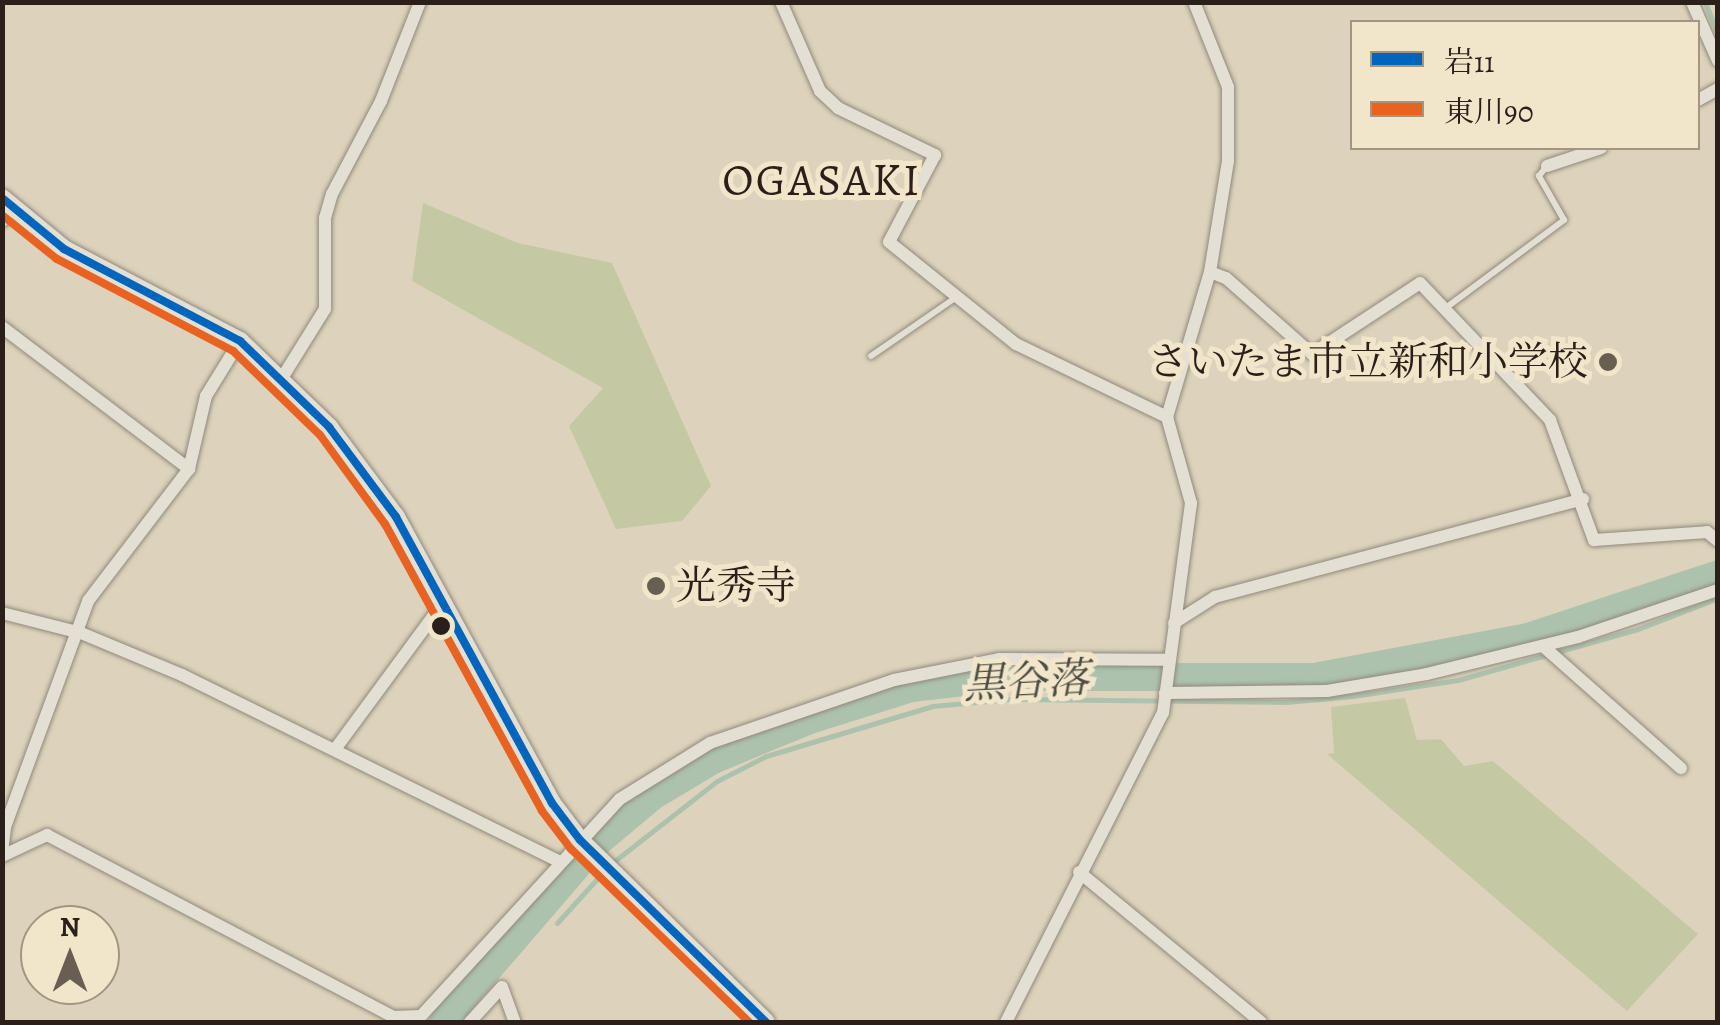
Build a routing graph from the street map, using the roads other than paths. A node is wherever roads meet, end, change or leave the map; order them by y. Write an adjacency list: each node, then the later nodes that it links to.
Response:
1 (420, 2): 15 (street)
2 (781, 2): 10 (street)
3 (1194, 2): 9 (street)
4 (1700, 20): 5 (street)
5 (1718, 62)
6 (1595, 150): 7 (street)
7 (1547, 166): 11 (lane)
8 (6, 209): 13 (main road)
9 (1210, 272): 11 (street); 16 (street)
10 (955, 298): 14 (lane); 16 (street)
11 (1446, 307): 18 (street)
12 (2, 328): 17 (street)
13 (240, 341): 15 (main road); 17 (street)
14 (871, 356)
15 (282, 378): 21 (main road)
16 (1168, 417): 23 (street)
17 (189, 469): 24 (street)
18 (1583, 500): 19 (street); 23 (street)
19 (1718, 540)
20 (1718, 590): 25 (street)
21 (443, 603): 28 (street); 30 (main road)
22 (2, 613): 24 (street)
23 (1174, 623): 26 (street)
24 (81, 632): 28 (street); 31 (street)
25 (1544, 647): 27 (street); 29 (street)
26 (1166, 663): 27 (street); 30 (street)
27 (1165, 689): 33 (street)
28 (336, 748): 32 (street)
29 (1680, 768)
30 (589, 847): 32 (street); 36 (main road)
31 (2, 854): 32 (street)
32 (559, 861)
33 (1079, 872): 37 (street); 38 (street)
34 (470, 1022): 35 (street)
35 (516, 1022)
36 (766, 1022)
37 (1006, 1022)
38 (1260, 1022)

